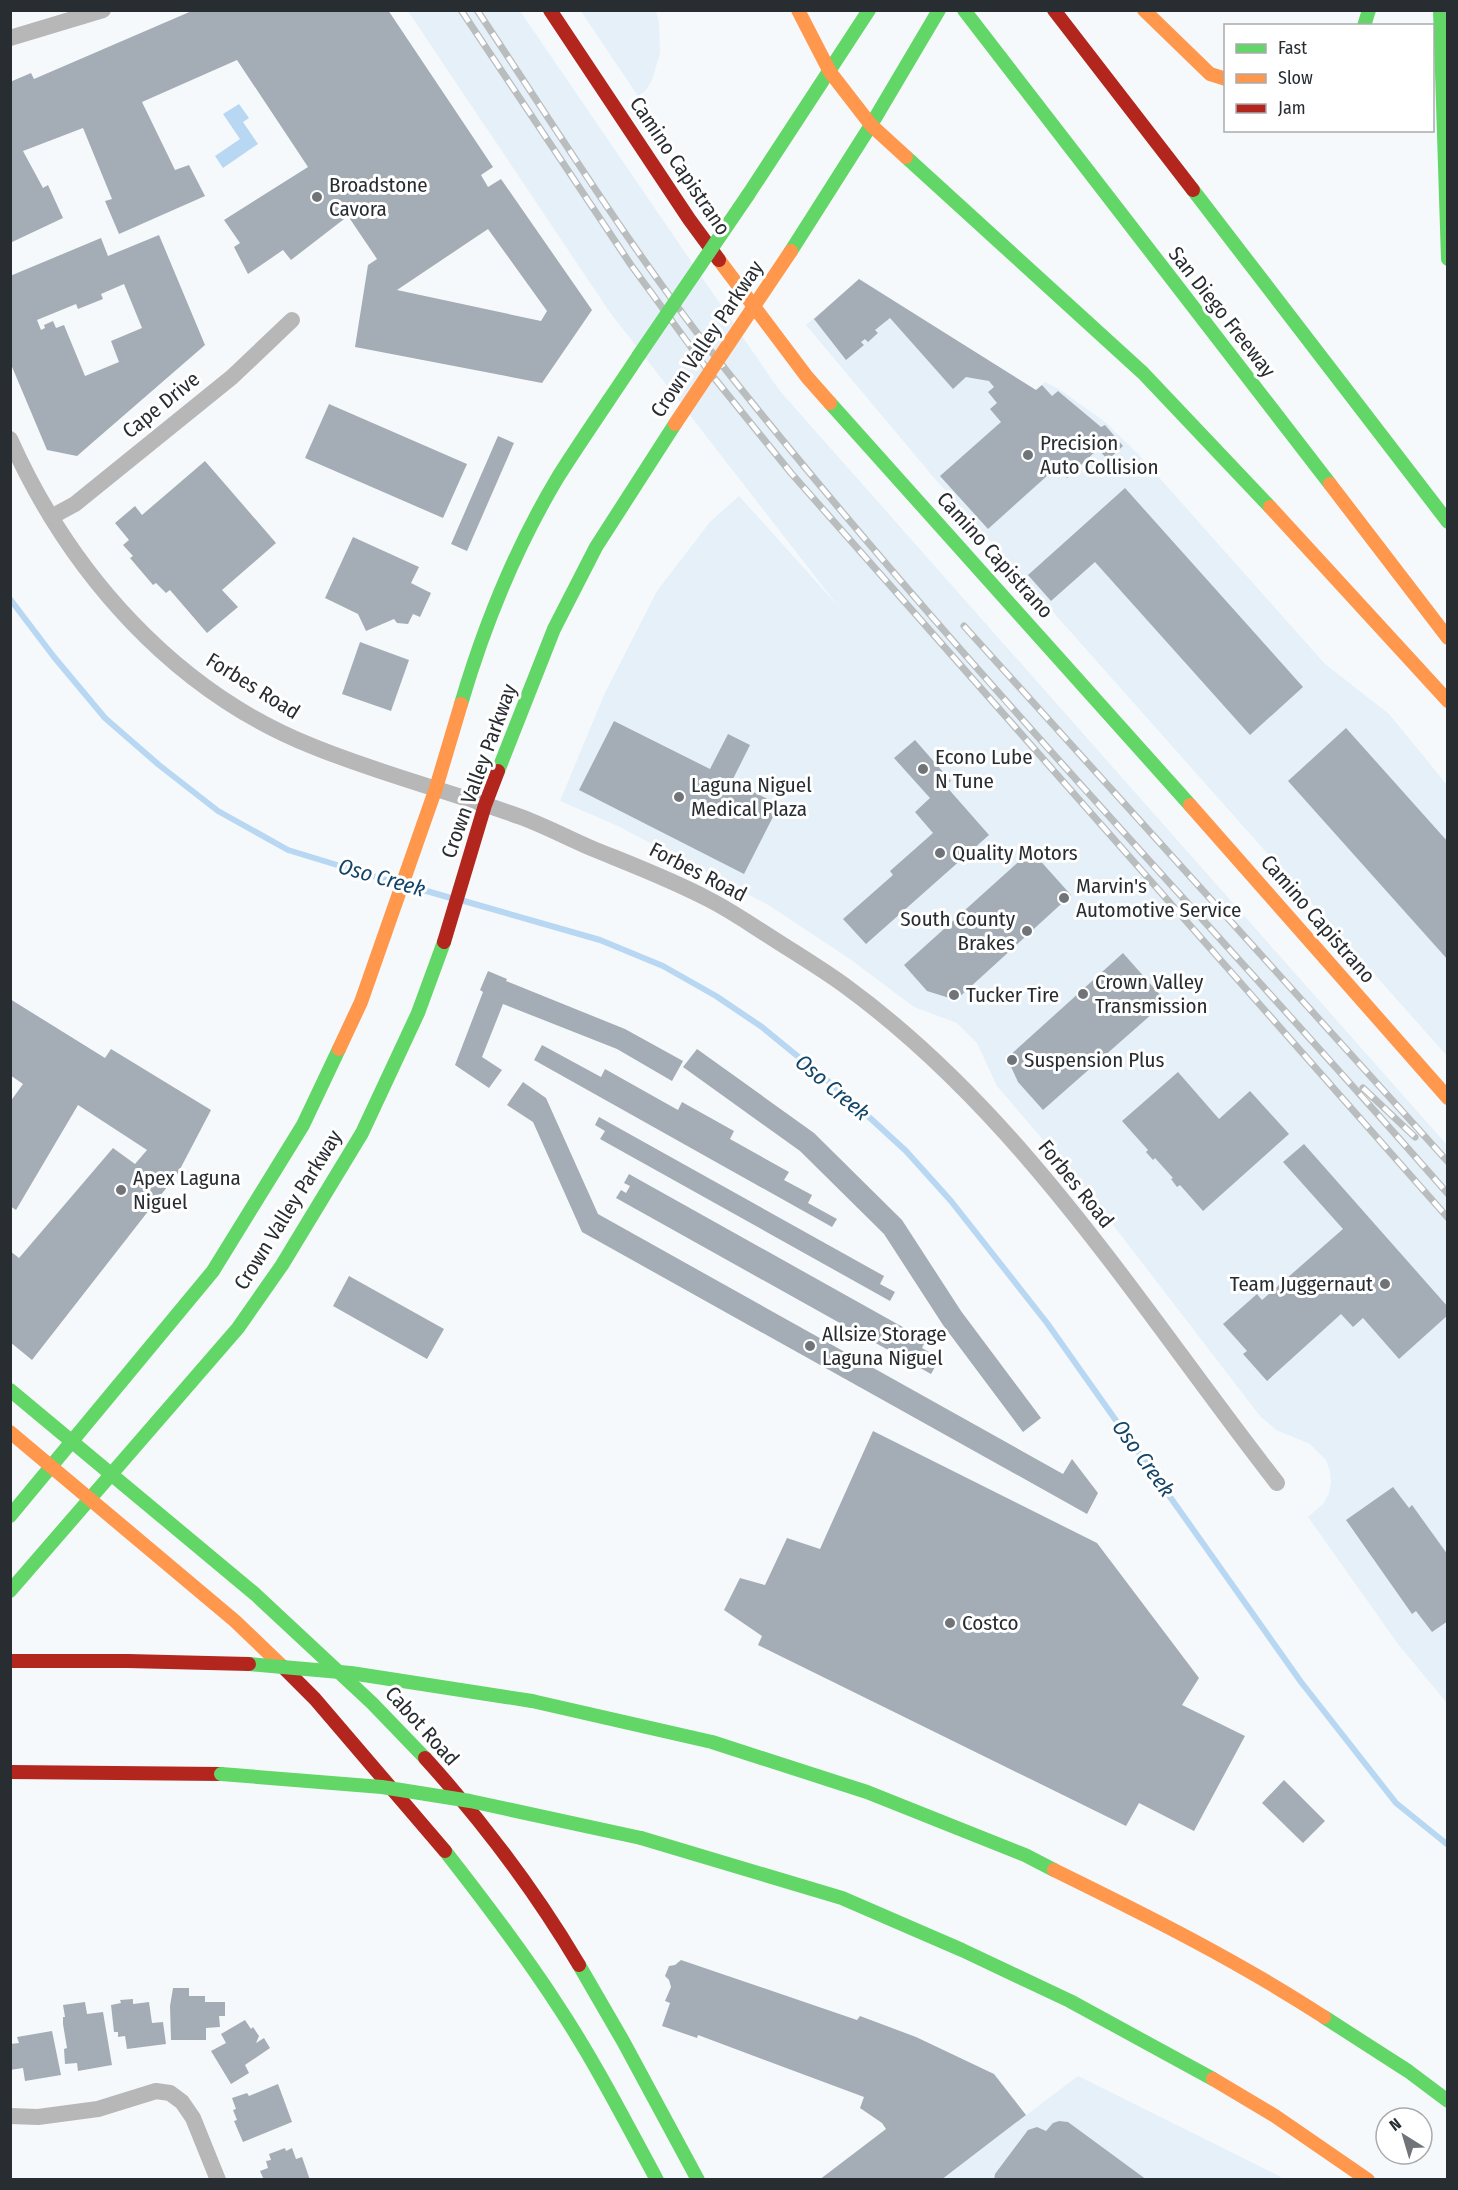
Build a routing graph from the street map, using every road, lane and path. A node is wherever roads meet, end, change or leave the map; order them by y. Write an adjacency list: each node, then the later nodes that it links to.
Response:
1 (103, 10): 10 (street)
2 (550, 10): 23 (main road, Camino Capistrano)
3 (798, 10): 11 (main road)
4 (869, 10): 11 (main road, Crown Valley Parkway)
5 (939, 10): 13 (main road, Crown Valley Parkway)
6 (964, 10): 19 (main road, San Diego Freeway)
7 (1054, 10): 18 (main road)
8 (1144, 10): 12 (main road)
9 (1440, 10): 14 (main road)
10 (10, 38)
11 (830, 72): 13 (main road); 21 (main road, Crown Valley Parkway, bridge)
12 (1224, 78)
13 (871, 125): 20 (main road); 22 (main road, Crown Valley Parkway, bridge)
14 (1448, 259)
15 (292, 320): 17 (street, Cape Drive)
16 (10, 439): 17 (street, Forbes Road)
17 (51, 517): 21 (street, Forbes Road)
18 (1448, 522)
19 (1448, 638)
20 (1448, 701)
21 (435, 788): 22 (street, Forbes Road); 26 (main road, Crown Valley Parkway)
22 (485, 805): 28 (main road, Crown Valley Parkway); 29 (street, Forbes Road)
23 (1448, 1098)
24 (10, 1390): 26 (main road, Cabot Road)
25 (10, 1432): 27 (main road)
26 (74, 1442): 27 (main road, Crown Valley Parkway); 28 (main road, Cabot Road)
27 (52, 1467): 30 (main road); 31 (main road, Crown Valley Parkway)
28 (111, 1472): 30 (main road, Crown Valley Parkway); 39 (main road, Cabot Road)
29 (1277, 1483)
30 (88, 1498): 32 (main road, Crown Valley Parkway); 38 (main road)
31 (10, 1516)
32 (10, 1591)
33 (10, 1661): 35 (main road, bridge)
34 (10, 1772): 40 (main road, bridge)
35 (1448, 2101)
36 (10, 2116): 37 (street)
37 (218, 2180)
38 (657, 2180)
39 (698, 2180)
40 (1368, 2180)

